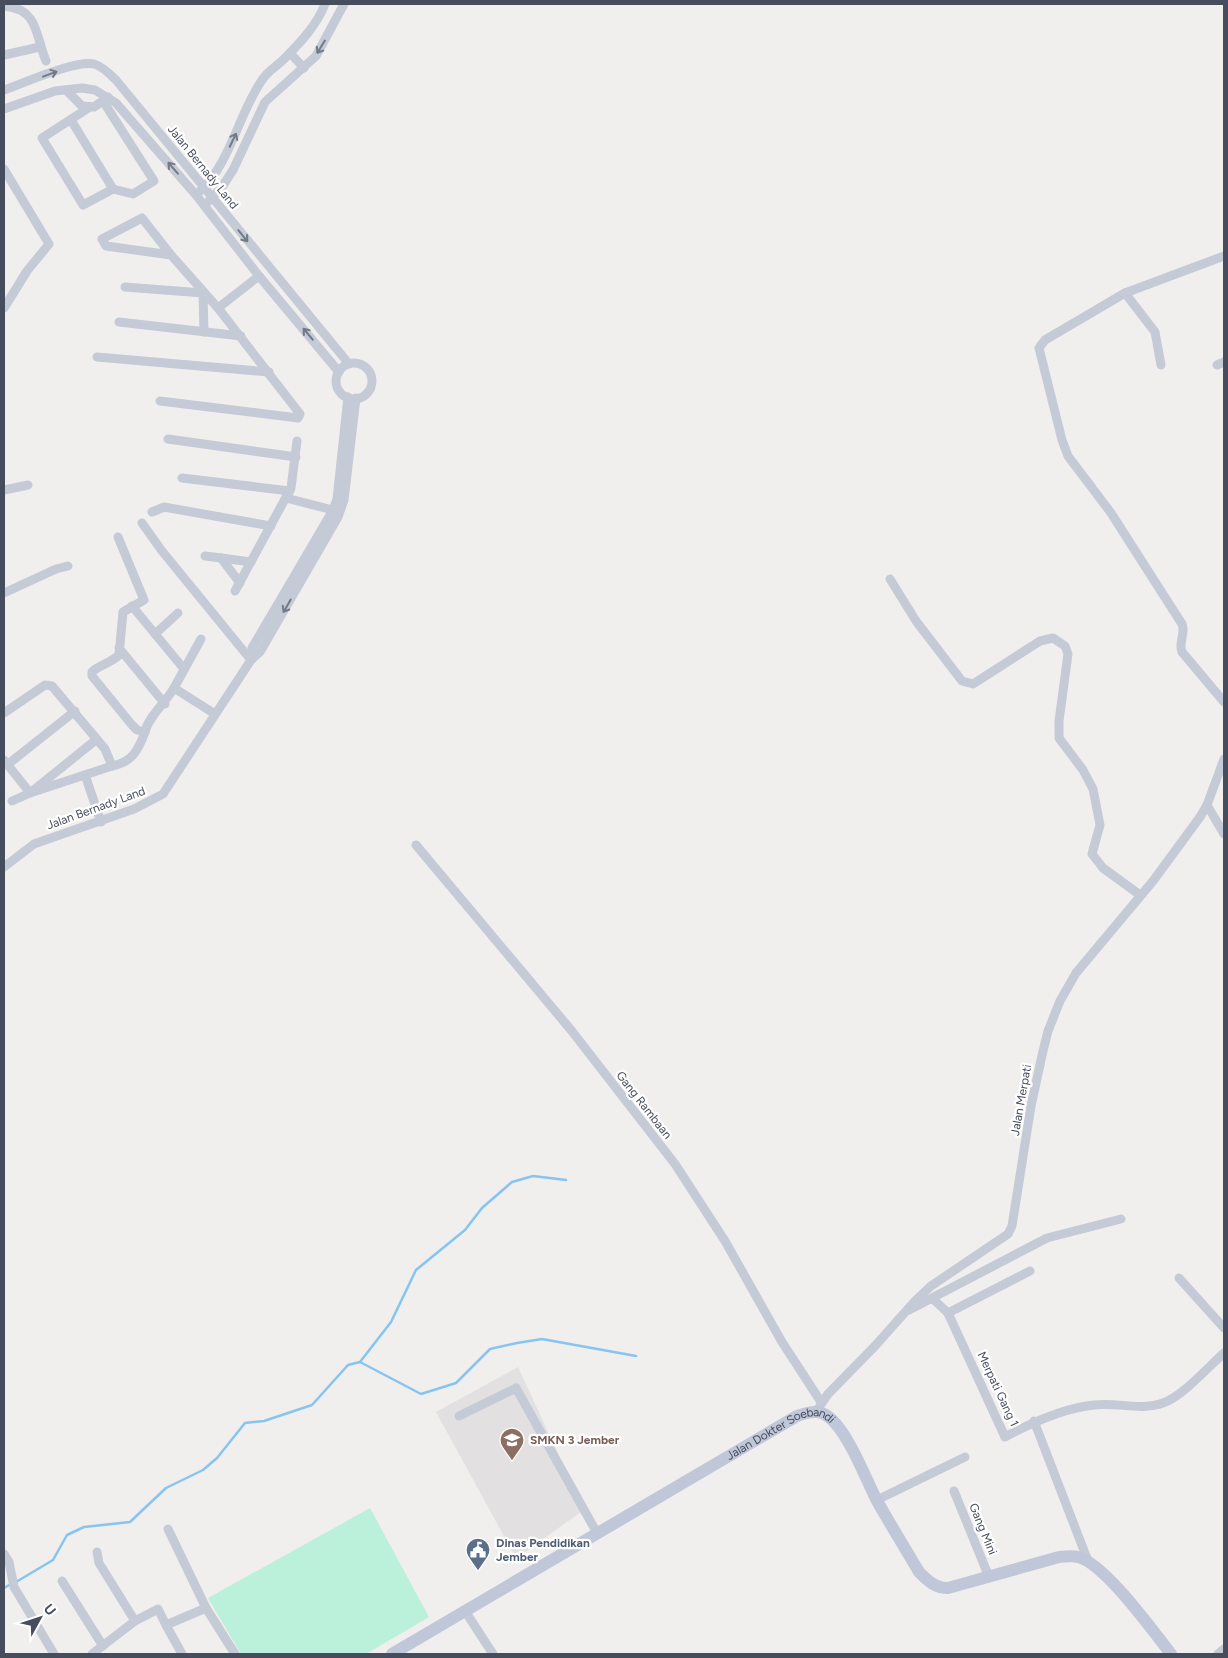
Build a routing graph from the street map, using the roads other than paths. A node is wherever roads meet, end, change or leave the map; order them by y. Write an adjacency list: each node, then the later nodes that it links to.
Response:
1 (325, 4): 5 (street)
2 (344, 4): 8 (street, one-way to 8)
3 (4, 6): 4 (street)
4 (40, 47): 6 (street); 7 (street)
5 (290, 53): 8 (street); 16 (street, one-way to 5)
6 (4, 55)
7 (46, 61)
8 (304, 68): 19 (street)
9 (4, 90): 16 (street, Jalan Bernady Land, one-way to 16)
10 (66, 90): 11 (street, Jalan Bernady Land); 12 (street); 13 (street, Jalan Bernady Land)
11 (106, 99): 12 (street); 17 (street); 18 (street, Jalan Bernady Land, one-way to 11)
12 (90, 107): 14 (street)
13 (4, 109)
14 (71, 120): 17 (street); 17 (street)
15 (4, 169): 27 (street)
16 (204, 187): 18 (street); 19 (street, Jalan Bernady Land)
17 (113, 189)
18 (196, 195): 20 (street, Jalan Bernady Land)
19 (212, 198): 20 (street); 33 (street, Jalan Bernady Land, one-way to 33)
20 (205, 206): 23 (street, Jalan Bernady Land)
21 (170, 255): 21 (street); 25 (street)
22 (1224, 256): 26 (street)
23 (259, 276): 28 (street); 36 (street, Jalan Bernady Land, one-way to 23)
24 (125, 287): 25 (street)
25 (203, 293): 28 (street); 30 (street)
26 (1126, 293): 34 (street); 65 (street)
27 (4, 308)
28 (218, 308): 31 (street)
29 (119, 322): 30 (street)
30 (204, 332): 31 (street)
31 (240, 336): 35 (street)
32 (97, 357): 35 (street)
33 (349, 364): 36 (street); 37 (street, Jalan Bernady Land)
34 (1161, 365)
35 (269, 372): 38 (street)
36 (339, 372): 37 (street, Jalan Bernady Land)
37 (352, 398): 46 (street, Jalan Bernady Land); 62 (street, Jalan Bernady Land, one-way to 62)
38 (160, 401)
39 (168, 439): 41 (street)
40 (296, 441): 41 (street)
41 (296, 457): 45 (street)
42 (182, 478): 45 (street)
43 (28, 485): 44 (street)
44 (4, 490)
45 (288, 494): 46 (street); 49 (street)
46 (333, 510): 62 (street, Jalan Bernady Land)
47 (152, 512): 49 (street)
48 (142, 523): 62 (street)
49 (271, 526): 53 (street)
50 (118, 537): 57 (street)
51 (205, 556): 52 (street)
52 (221, 558): 53 (street); 53 (street)
53 (251, 562)
54 (68, 566): 56 (street)
55 (890, 579): 83 (street)
56 (4, 593)
57 (132, 606): 59 (street); 61 (street)
58 (178, 614): 59 (street)
59 (155, 634): 63 (street)
60 (201, 639): 63 (street)
61 (119, 648): 66 (street); 70 (street)
62 (251, 660): 69 (street, Jalan Bernady Land)
63 (184, 669): 64 (street)
64 (174, 688): 66 (street); 69 (street)
65 (1224, 702)
66 (165, 704): 70 (street)
67 (76, 711): 68 (street); 71 (street); 73 (street)
68 (4, 712)
69 (215, 714): 79 (street, Jalan Bernady Land)
70 (145, 732): 74 (street)
71 (97, 739): 74 (street); 76 (street)
72 (1224, 759): 78 (street, Jalan Merpati)
73 (6, 763): 76 (street)
74 (112, 766): 75 (street)
75 (85, 775): 76 (street); 79 (street)
76 (30, 793): 77 (street)
77 (12, 801)
78 (1207, 805): 80 (street); 83 (street, Jalan Merpati)
79 (101, 822): 82 (street, Jalan Bernady Land)
80 (1224, 834)
81 (416, 845): 92 (street, Gang Rambaan)
82 (4, 867)
83 (1140, 895): 88 (street, Jalan Merpati)
84 (1121, 1219): 87 (street)
85 (1030, 1271): 89 (street)
86 (1179, 1278): 90 (street)
87 (933, 1299): 88 (street); 89 (street, Merpati Gang 1)
88 (907, 1310): 92 (street, Jalan Merpati)
89 (948, 1313): 94 (street, Merpati Gang 1)
90 (1224, 1328)
91 (1224, 1353): 94 (street, Merpati Gang 1)
92 (819, 1407): 97 (main road, Jalan Dokter Soebandi); 99 (main road, Jalan Dokter Soebandi)
93 (459, 1416): 99 (street)
94 (1034, 1421): 102 (street)
95 (965, 1457): 97 (street)
96 (954, 1490): 103 (street, Gang Mini)
97 (877, 1500): 103 (main road, Jalan Dokter Soebandi)
98 (168, 1529): 105 (street)
99 (598, 1533): 106 (main road, Jalan Dokter Soebandi)
100 (97, 1552): 107 (street)
101 (4, 1554): 111 (street)
102 (1088, 1561): 103 (main road, Jalan Dokter Soebandi); 117 (main road)
103 (989, 1577)
104 (62, 1581): 109 (street)
105 (206, 1608): 108 (street); 114 (street)
106 (465, 1612): 115 (main road, Jalan Dokter Soebandi); 116 (street)
107 (134, 1621): 108 (street); 109 (street)
108 (166, 1625): 113 (street)
109 (103, 1646): 112 (street)
110 (1224, 1649): 118 (street)
111 (54, 1654)
112 (92, 1654)
113 (182, 1654)
114 (235, 1654)
115 (392, 1654)
116 (493, 1654)
117 (1171, 1654)
118 (1218, 1654)

